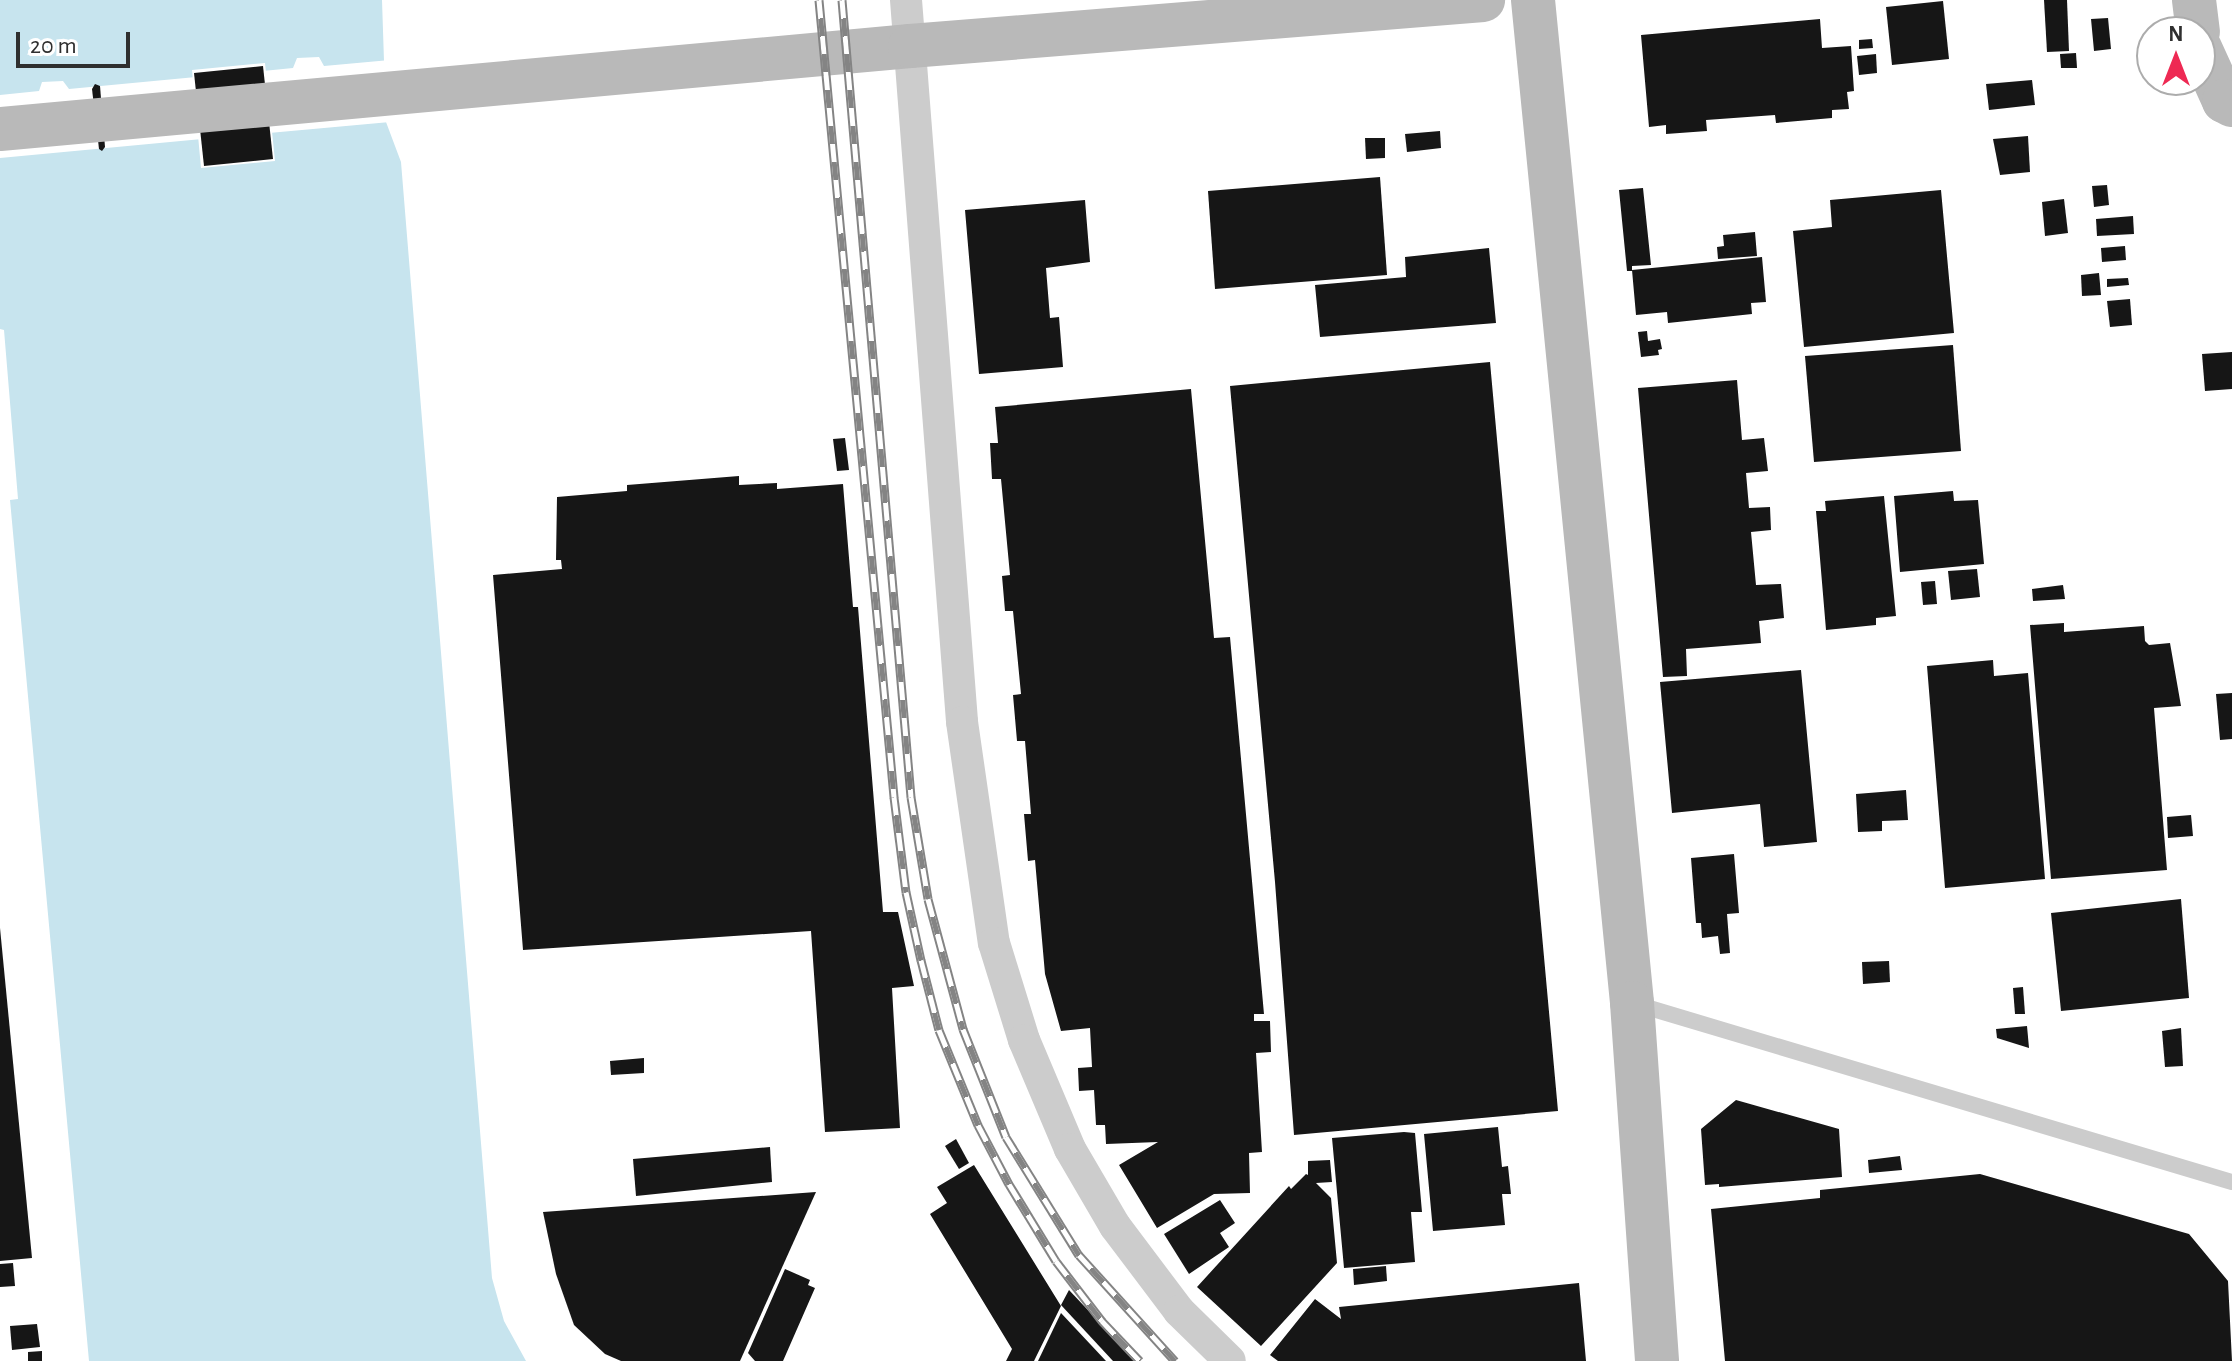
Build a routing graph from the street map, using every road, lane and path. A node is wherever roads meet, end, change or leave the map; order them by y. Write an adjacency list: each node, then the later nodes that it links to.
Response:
1 (906, 0): 4 (street)
2 (1483, 0): 4 (street)
3 (1533, 0): 8 (street)
4 (910, 46): 7 (street); 10 (street)
5 (2216, 83): 6 (street)
6 (2232, 105)
7 (0, 129)
8 (1632, 1003): 9 (lane); 11 (street)
9 (2232, 1182)
10 (1230, 1361)
11 (1657, 1361)

